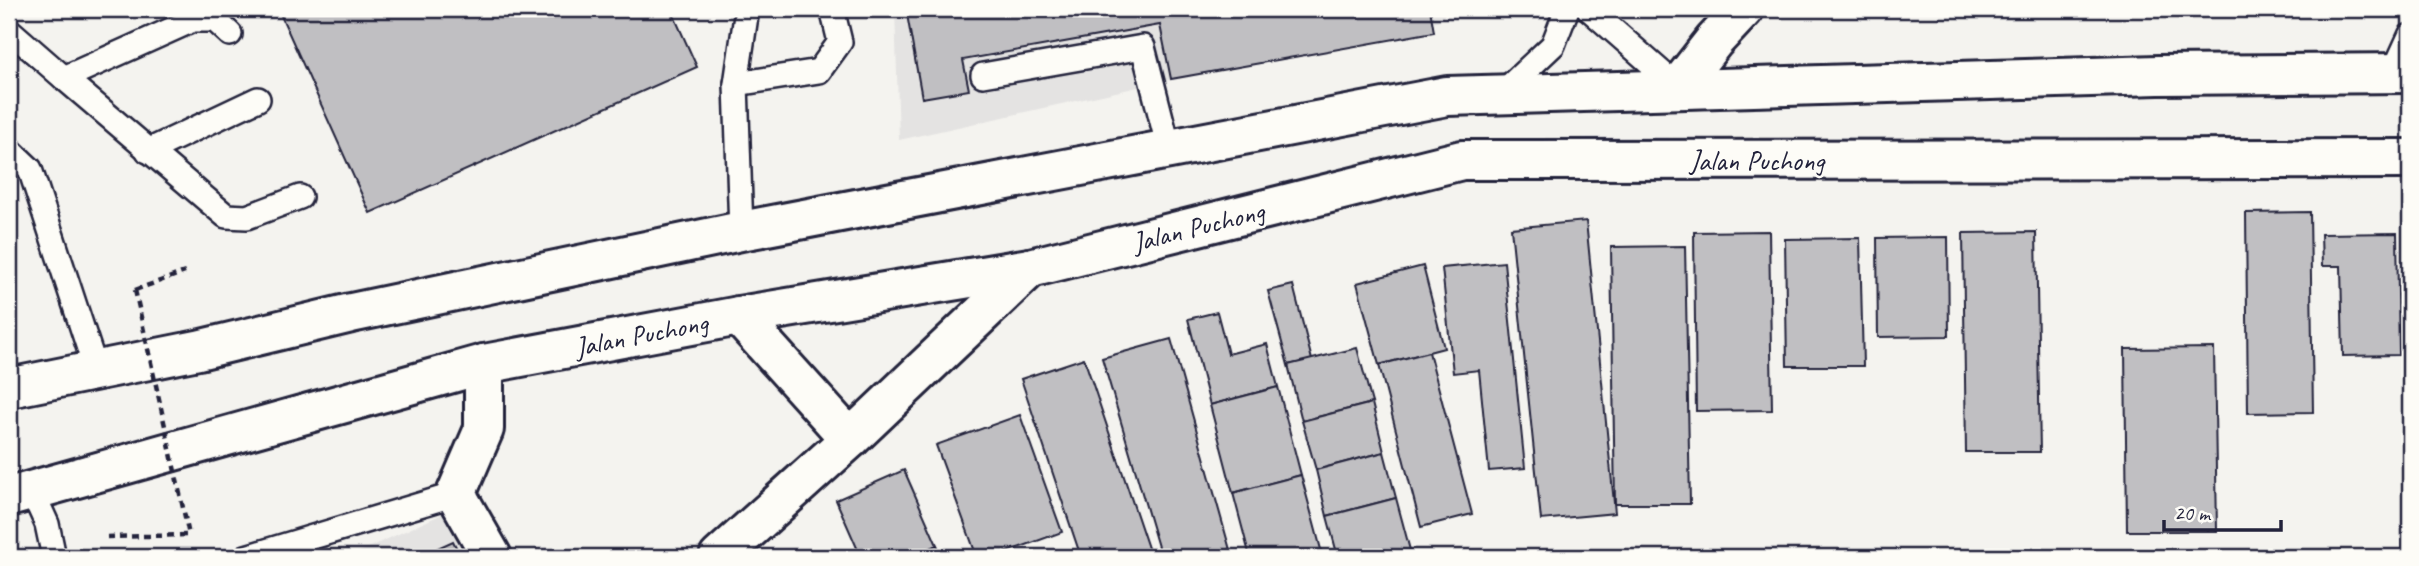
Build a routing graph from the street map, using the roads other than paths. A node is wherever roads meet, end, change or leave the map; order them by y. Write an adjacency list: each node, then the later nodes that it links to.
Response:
1 (747, 9): 12 (lane)
2 (832, 9): 12 (lane)
3 (1567, 9): 14 (lane)
4 (1589, 9): 13 (lane)
5 (1744, 9): 13 (main road)
6 (9, 30): 11 (lane)
7 (230, 34): 11 (lane)
8 (2410, 36): 9 (lane)
9 (2402, 73): 13 (main road)
10 (983, 75): 17 (lane)
11 (64, 78): 18 (lane)
12 (736, 84): 21 (lane)
13 (1678, 88): 14 (main road)
14 (1501, 94): 17 (main road)
15 (258, 99): 18 (lane)
16 (9, 149): 25 (lane)
17 (1169, 149): 21 (main road)
18 (148, 151): 20 (lane)
19 (2410, 159): 22 (main road, Jalan Puchong)
20 (300, 197)
21 (741, 231): 25 (main road)
22 (1030, 268): 23 (main road, Jalan Puchong); 27 (main road)
23 (739, 316): 24 (main road, Jalan Puchong); 27 (main road)
24 (484, 364): 28 (main road, Jalan Puchong); 29 (main road)
25 (96, 370): 26 (main road)
26 (9, 388)
27 (850, 439): 33 (main road)
28 (20, 494): 30 (lane)
29 (456, 494): 31 (lane); 32 (main road)
30 (54, 557)
31 (246, 557)
32 (492, 557)
33 (719, 557)

